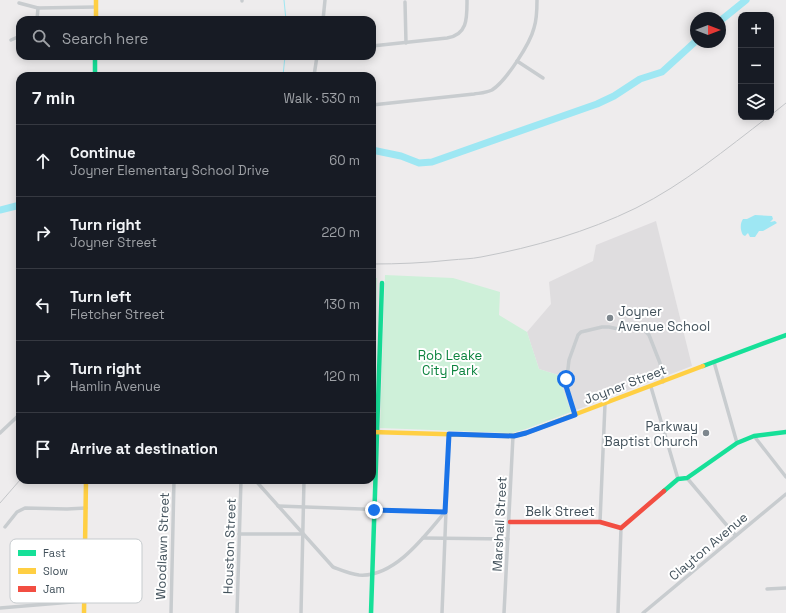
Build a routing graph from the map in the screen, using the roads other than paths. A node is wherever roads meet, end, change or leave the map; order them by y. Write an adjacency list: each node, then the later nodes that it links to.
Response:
1 (96, 0): 7 (street)
2 (325, 0): 11 (street)
3 (467, 0): 14 (street)
4 (537, 0): 18 (street)
5 (405, 2): 14 (street)
6 (19, 3): 8 (street)
7 (96, 7): 8 (street); 10 (street)
8 (38, 8): 9 (street)
9 (37, 16)
10 (96, 16)
11 (323, 16)
12 (16, 38): 13 (street)
13 (11, 40)
14 (406, 43): 15 (street)
15 (376, 46)
16 (95, 60): 19 (street)
17 (316, 60): 20 (street)
18 (517, 61): 21 (street); 22 (street)
19 (95, 72)
20 (315, 72)
21 (543, 78)
22 (376, 104)
23 (382, 283): 28 (street)
24 (786, 335): 25 (street, Joyner Street)
25 (714, 362): 26 (street, Joyner Street); 38 (street)
26 (663, 382): 27 (street, Joyner Street); 30 (street)
27 (651, 387): 29 (street, Joyner Street); 41 (street)
28 (376, 395)
29 (605, 404): 30 (street, Joyner Street); 55 (street)
30 (575, 415): 36 (street, Joyner Street)
31 (16, 418): 34 (street)
32 (376, 432): 35 (street, Joyner Street)
33 (786, 432): 37 (street)
34 (0, 433)
35 (449, 434): 36 (street, Joyner Street); 53 (street)
36 (514, 436): 54 (street, Marshall Street)
37 (754, 436): 38 (street); 39 (street)
38 (737, 443): 40 (street)
39 (786, 477)
40 (687, 478): 41 (street); 60 (street)
41 (678, 479): 57 (street)
42 (86, 484): 51 (street)
43 (174, 484): 70 (street, Woodlawn Street)
44 (241, 484): 58 (street, Houston Street)
45 (259, 484): 49 (street)
46 (304, 484): 50 (street)
47 (374, 484): 52 (street)
48 (786, 494): 60 (street, Clayton Avenue)
49 (278, 506): 50 (street); 59 (street)
50 (303, 507): 52 (street); 59 (street)
51 (86, 508): 56 (street); 63 (street)
52 (374, 510): 53 (street); 65 (street)
53 (445, 512): 61 (street); 62 (street)
54 (510, 522): 55 (street, Belk Street); 64 (street, Marshall Street)
55 (600, 522): 57 (street, Belk Street)
56 (5, 527)
57 (622, 528): 76 (street)
58 (239, 534): 59 (street); 71 (street, Houston Street)
59 (303, 534): 65 (street); 72 (street)
60 (735, 535): 77 (street, Clayton Avenue)
61 (423, 538): 62 (street); 65 (street)
62 (445, 538): 64 (street); 74 (street)
63 (85, 539)
64 (508, 539): 75 (street, Marshall Street)
65 (373, 574): 73 (street)
66 (786, 588): 67 (street)
67 (767, 589)
68 (60, 603): 69 (street)
69 (0, 608)
70 (171, 613)
71 (237, 613)
72 (301, 613)
73 (372, 613)
74 (442, 613)
75 (504, 613)
76 (618, 613)
77 (642, 613)

